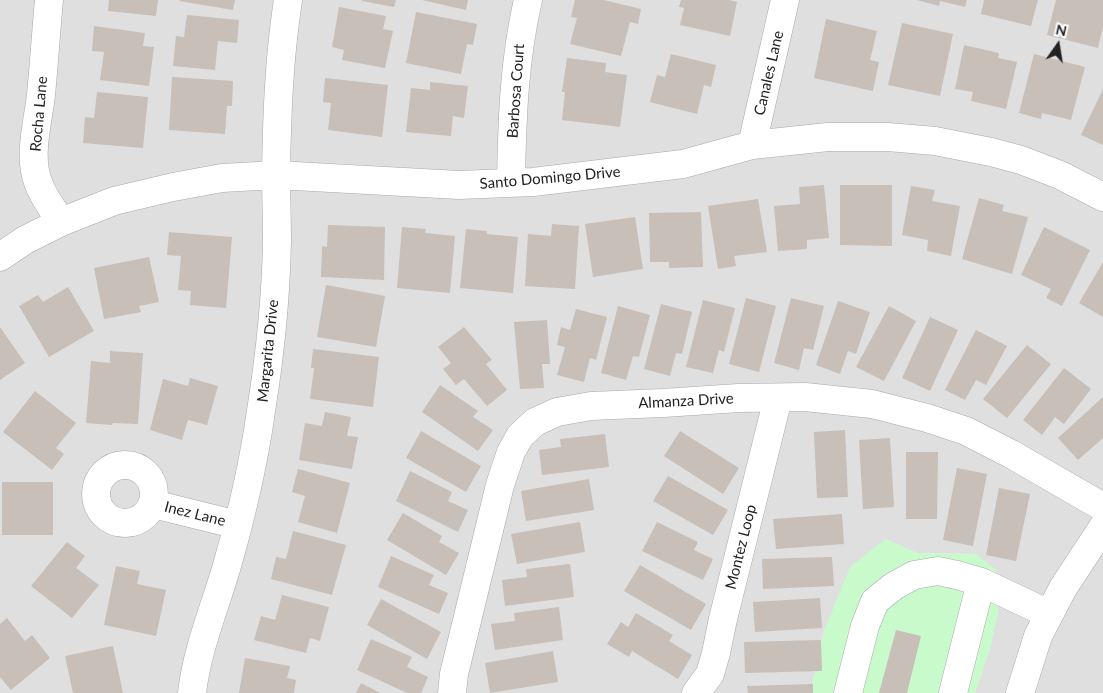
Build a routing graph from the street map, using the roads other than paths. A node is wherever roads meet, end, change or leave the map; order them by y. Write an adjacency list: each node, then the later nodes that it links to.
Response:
1 (49, 0): 9 (street, Rocha Lane)
2 (288, 0): 6 (street, Margarita Drive)
3 (528, 0): 7 (street, Barbosa Court)
4 (785, 0): 5 (street, Canales Lane)
5 (752, 146): 7 (street, Santo Domingo Drive); 8 (street, Santo Domingo Drive)
6 (276, 175): 7 (street, Santo Domingo Drive); 9 (street, Santo Domingo Drive); 14 (street, Margarita Drive)
7 (511, 183)
8 (1103, 197)
9 (61, 222): 10 (street, Santo Domingo Drive)
10 (0, 258)
11 (778, 398): 13 (street, Almanza Drive); 19 (street, Almanza Drive); 20 (street, Montez Loop)
12 (153, 504): 14 (street, Inez Lane)
13 (1103, 507)
14 (238, 525): 18 (street, Margarita Drive)
15 (1103, 527): 17 (street)
16 (981, 582): 17 (street); 21 (street); 22 (street)
17 (1049, 614): 23 (street)
18 (192, 693)
19 (452, 693)
20 (696, 693)
21 (848, 693)
22 (953, 693)
23 (1020, 693)

